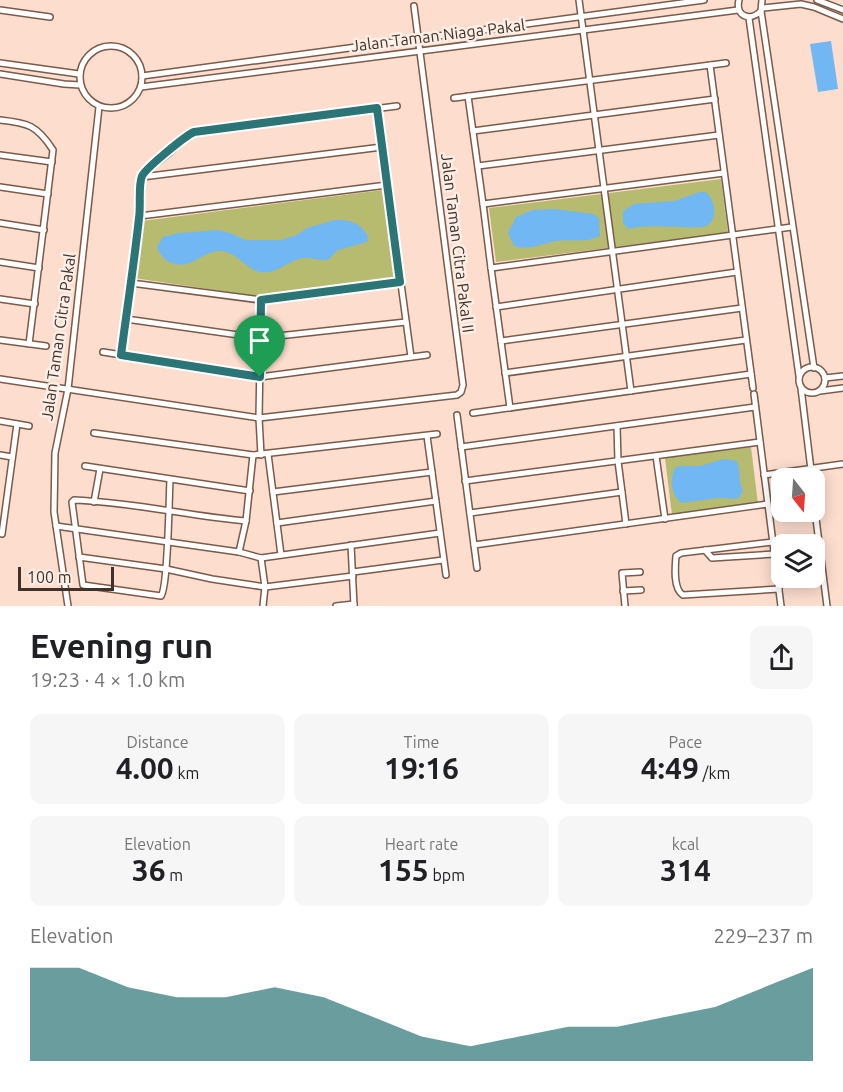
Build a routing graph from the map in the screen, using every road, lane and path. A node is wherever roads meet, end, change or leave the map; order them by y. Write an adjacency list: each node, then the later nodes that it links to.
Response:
1 (579, 0): 12 (street)
2 (704, 0): 12 (street, Jalan Taman Niaga Pakal)
3 (739, 0): 9 (street)
4 (762, 0): 7 (street)
5 (817, 0): 10 (street)
6 (414, 6): 16 (street)
7 (762, 9): 13 (street); 14 (street); 51 (street)
8 (0, 10): 11 (street)
9 (738, 10): 13 (street); 15 (street, Jalan Taman Niaga Pakal)
10 (843, 10)
11 (50, 17)
12 (581, 17): 15 (street); 16 (street, Jalan Taman Niaga Pakal)
13 (748, 18): 52 (street)
14 (843, 19)
15 (582, 30): 17 (street, Jalan Taman Niaga Pakal); 24 (street)
16 (418, 38): 17 (street); 23 (street, Jalan Taman Niaga Pakal)
17 (421, 51): 26 (street, Jalan Taman Niaga Pakal); 99 (street, Jalan Taman Citra Pakal II)
18 (0, 63): 22 (street)
19 (726, 63): 20 (street)
20 (710, 65): 24 (street); 29 (street)
21 (0, 74): 25 (street)
22 (79, 74): 23 (street); 25 (street)
23 (142, 76): 26 (street)
24 (589, 80): 27 (street); 33 (street)
25 (80, 85): 31 (street)
26 (141, 87): 31 (street)
27 (468, 96): 28 (street); 35 (street)
28 (454, 98)
29 (715, 99): 33 (street); 36 (street)
30 (397, 105): 32 (street)
31 (99, 107): 92 (street, Jalan Taman Citra Pakal)
32 (377, 108): 37 (street); 43 (street)
33 (594, 115): 35 (street); 38 (street)
34 (0, 120): 40 (street)
35 (473, 131): 41 (street)
36 (719, 135): 38 (street); 42 (street)
37 (382, 147): 43 (street); 44 (street)
38 (599, 150): 41 (street); 46 (street)
39 (0, 155): 40 (street)
40 (52, 162): 47 (street)
41 (478, 166): 48 (street)
42 (724, 173): 46 (street); 54 (street)
43 (142, 177): 49 (street)
44 (387, 185): 49 (street); 61 (street)
45 (0, 187): 47 (street)
46 (605, 188): 48 (street); 55 (street)
47 (48, 194): 53 (street)
48 (483, 204): 58 (street)
49 (140, 216): 60 (street)
50 (0, 223): 53 (street)
51 (792, 227): 52 (street); 82 (street)
52 (777, 229): 54 (street); 85 (street)
53 (44, 230): 57 (street)
54 (733, 235): 55 (street); 59 (street)
55 (612, 252): 58 (street); 62 (street)
56 (0, 262): 57 (street)
57 (39, 268): 65 (street)
58 (491, 268): 66 (street)
59 (738, 272): 62 (street); 67 (street)
60 (131, 282): 64 (street); 68 (street)
61 (400, 282): 64 (street); 69 (street)
62 (617, 290): 66 (street); 70 (street)
63 (0, 299): 65 (street)
64 (261, 300): 71 (street)
65 (34, 304): 75 (street)
66 (496, 307): 74 (street)
67 (742, 308): 70 (street); 73 (street)
68 (126, 319): 71 (street); 78 (street)
69 (406, 322): 71 (street); 80 (street)
70 (622, 325): 74 (street); 81 (street)
71 (260, 338): 87 (street)
72 (0, 340): 75 (street)
73 (747, 340): 81 (street); 84 (street)
74 (501, 342): 83 (street)
75 (29, 344): 76 (street)
76 (46, 346)
77 (103, 352): 78 (street)
78 (121, 355): 87 (street)
79 (427, 355): 80 (street)
80 (411, 357): 87 (street)
81 (626, 357): 83 (street); 93 (street)
82 (814, 368): 85 (street); 88 (street)
83 (505, 373): 96 (street)
84 (751, 374): 93 (street); 95 (street)
85 (799, 376): 91 (street)
86 (843, 376): 88 (street)
87 (260, 377): 99 (street)
88 (825, 378): 94 (street)
89 (0, 379): 92 (street)
90 (843, 387): 94 (street)
91 (801, 388): 94 (street); 117 (street)
92 (68, 389): 99 (street); 140 (street, Jalan Taman Citra Pakal)
93 (631, 391): 96 (street)
94 (820, 391)
95 (755, 407): 103 (street); 107 (street)
96 (510, 408): 97 (street)
97 (473, 413)
98 (456, 415): 108 (street)
99 (259, 418): 109 (street)
100 (0, 421): 101 (street)
101 (16, 424): 102 (street); 113 (street)
102 (29, 426)
103 (617, 426): 108 (street); 114 (street)
104 (94, 433): 110 (street)
105 (437, 434): 106 (street)
106 (427, 436): 109 (street); 119 (street)
107 (760, 442): 112 (street); 121 (street)
108 (461, 447): 123 (street)
109 (264, 454): 110 (street); 127 (street)
110 (253, 455): 126 (street)
111 (0, 456): 113 (street)
112 (656, 456): 114 (street); 134 (street)
113 (12, 457): 125 (street)
114 (618, 461): 123 (street); 128 (street)
115 (843, 464): 117 (street)
116 (85, 466): 118 (street)
117 (810, 468)
118 (100, 469): 122 (street); 130 (street)
119 (432, 472): 127 (street); 129 (street)
120 (771, 474): 121 (street)
121 (764, 475): 131 (street)
122 (170, 480): 126 (street); 132 (street)
123 (465, 481): 133 (street)
124 (0, 489): 125 (street)
125 (8, 490): 135 (street)
126 (250, 491): 136 (street)
127 (273, 492): 138 (street)
128 (622, 492): 133 (street); 139 (street)
129 (436, 501): 138 (street); 142 (street)
130 (94, 502): 132 (street); 141 (street)
131 (768, 504): 134 (street); 144 (street)
132 (169, 511): 136 (street); 145 (street)
133 (470, 513): 148 (street)
134 (665, 519): 139 (street)
135 (2, 521): 143 (street)
136 (246, 521): 150 (street)
137 (816, 522): 171 (street)
138 (277, 523): 152 (street)
139 (627, 524): 148 (street)
140 (56, 526): 141 (street); 166 (street, Jalan Taman Citra Pakal)
141 (75, 528): 145 (street); 153 (street)
142 (440, 533): 147 (street); 155 (street)
143 (2, 534)
144 (772, 534)
145 (167, 541): 150 (street); 157 (street)
146 (771, 542): 149 (street)
147 (351, 545): 152 (street); 159 (street)
148 (474, 545): 156 (street)
149 (705, 550): 151 (street); 162 (street)
150 (239, 552): 154 (street)
151 (771, 554)
152 (281, 555): 154 (street)
153 (79, 557): 157 (street); 157 (street)
154 (261, 558): 161 (street)
155 (443, 560): 159 (street); 160 (street)
156 (477, 568)
157 (166, 569): 161 (street)
158 (640, 572): 164 (street)
159 (353, 574): 161 (street); 165 (street)
160 (446, 575)
161 (265, 587): 167 (street)
162 (779, 589): 170 (street)
163 (641, 590): 164 (street)
164 (623, 591): 169 (street)
165 (354, 605): 168 (street)
166 (68, 606)
167 (263, 606)
168 (336, 606)
169 (624, 606)
170 (781, 606)
171 (827, 606)

